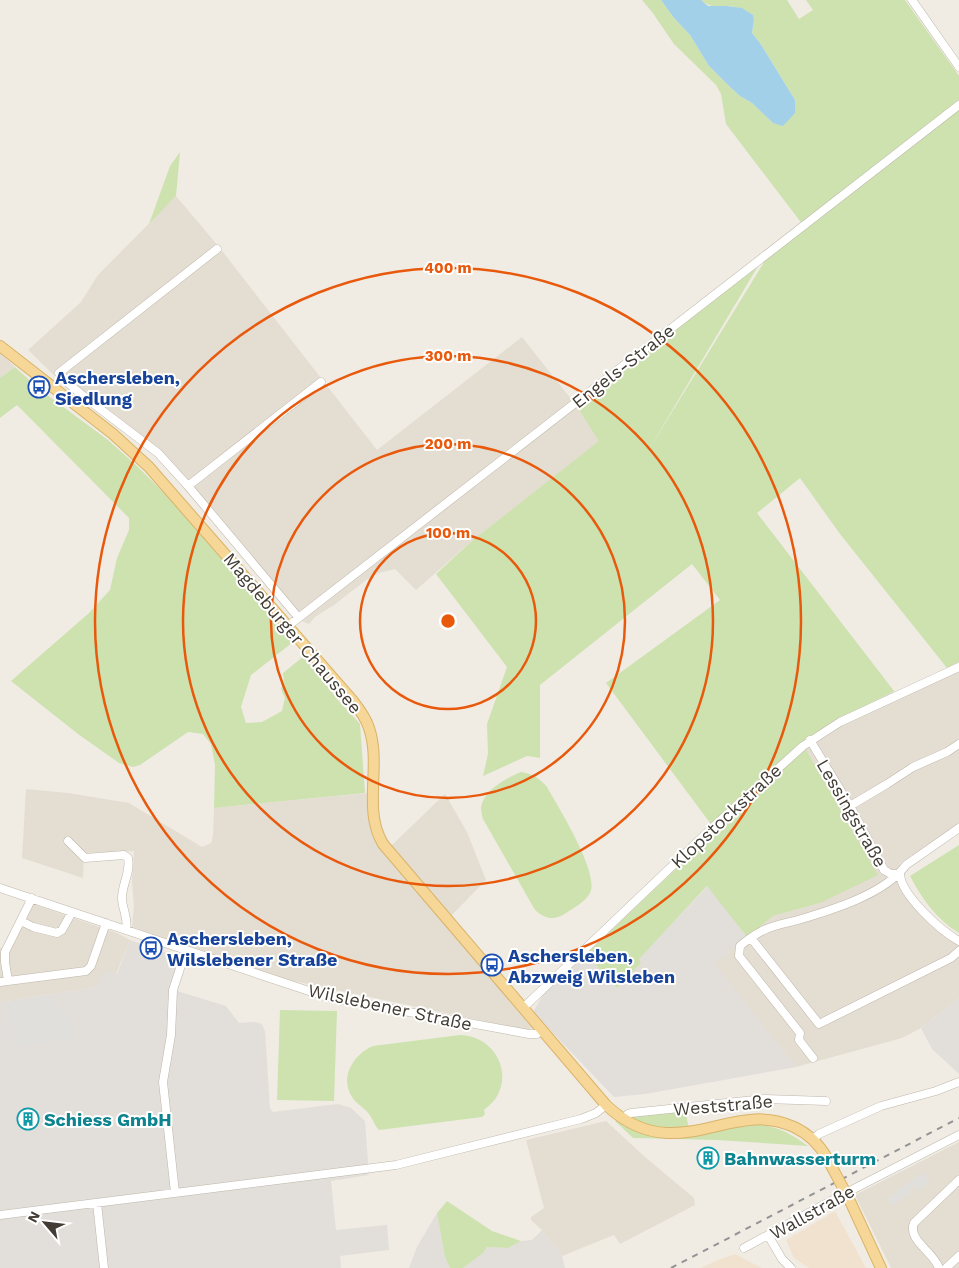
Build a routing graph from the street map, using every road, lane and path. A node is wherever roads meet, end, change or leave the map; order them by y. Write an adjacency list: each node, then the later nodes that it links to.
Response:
1 (912, 0): 2 (street)
2 (959, 67)
3 (959, 105): 10 (street, Engels-Straße)
4 (217, 249): 7 (street)
5 (0, 346): 8 (main road, Magdeburger Chaussee)
6 (321, 382): 9 (street)
7 (82, 395): 8 (street); 9 (street)
8 (75, 405): 11 (main road, Magdeburger Chaussee)
9 (188, 486): 10 (street)
10 (298, 617): 11 (street, Engels-Straße)
11 (288, 626): 30 (main road, Magdeburger Chaussee)
12 (959, 667): 13 (street, Klopstockstraße)
13 (810, 740): 15 (street, Lessingstraße); 30 (street, Klopstockstraße)
14 (959, 744): 15 (street)
15 (850, 806): 18 (street, Lessingstraße)
16 (959, 828): 18 (street)
17 (68, 841): 24 (street)
18 (900, 874): 25 (street); 26 (street, Lessingstraße)
19 (0, 888): 20 (street, Wilslebener Straße)
20 (30, 897): 21 (street, Wilslebener Straße); 22 (street)
21 (72, 912): 22 (street); 23 (street, Wilslebener Straße)
22 (22, 921): 29 (street)
23 (106, 923): 24 (street, Wilslebener Straße); 29 (street)
24 (126, 930): 27 (street, Wilslebener Straße)
25 (750, 938): 28 (street); 32 (street)
26 (959, 941)
27 (186, 950): 31 (street, Wilslebener Straße); 40 (street)
28 (959, 951)
29 (4, 982)
30 (523, 1008): 31 (main road, Magdeburger Chaussee)
31 (542, 1030): 35 (main road, Magdeburger Chaussee)
32 (813, 1058)
33 (959, 1082): 38 (street)
34 (826, 1102): 36 (street, Weststraße)
35 (606, 1104): 36 (main road, Magdeburger Chaussee); 40 (street)
36 (624, 1119): 38 (main road, Magdeburger Chaussee)
37 (959, 1135): 43 (street, Wallstraße)
38 (813, 1139): 48 (main road, Magdeburger Chaussee, bridge)
39 (959, 1180): 49 (street)
40 (175, 1193): 41 (street)
41 (97, 1203): 42 (street); 46 (street)
42 (0, 1215)
43 (768, 1235): 44 (street, Wallstraße); 47 (street)
44 (744, 1248)
45 (958, 1258): 50 (street)
46 (104, 1268)
47 (791, 1268)
48 (881, 1268)
49 (939, 1268)
50 (946, 1268)

